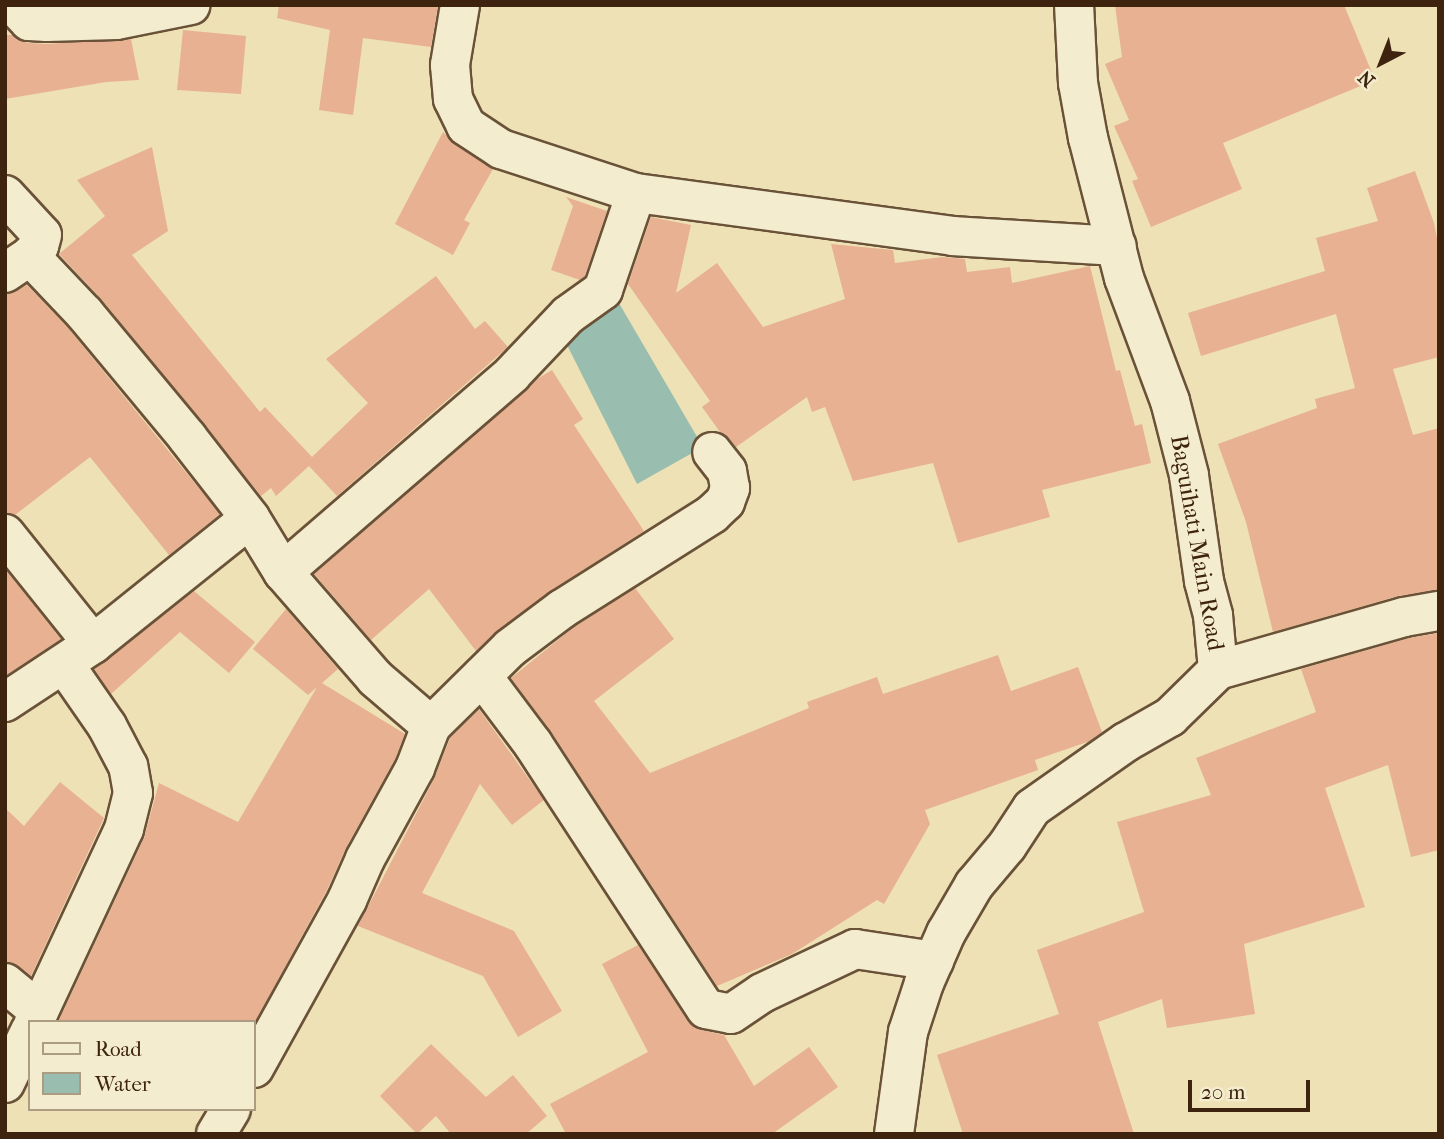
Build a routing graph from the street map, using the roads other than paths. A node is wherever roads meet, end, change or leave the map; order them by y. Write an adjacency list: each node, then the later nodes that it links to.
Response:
1 (14, 5): 2 (street)
2 (191, 5)
3 (460, 5): 5 (street)
4 (1070, 10): 7 (street, Baguihati Main Road)
5 (636, 193): 7 (street); 12 (street)
6 (5, 195): 8 (street)
7 (1117, 246): 15 (street, Baguihati Main Road)
8 (18, 265): 10 (street)
9 (712, 452): 16 (street)
10 (250, 518): 12 (street); 14 (street)
11 (5, 534): 14 (street)
12 (283, 572): 18 (street)
13 (1439, 611): 15 (street)
14 (79, 654): 17 (street); 22 (street)
15 (1218, 670): 19 (street, Baguihati Main Road)
16 (482, 676): 18 (street); 19 (street)
17 (5, 702)
18 (431, 726): 24 (street)
19 (934, 961): 28 (street, Baguihati Main Road)
20 (5, 983): 21 (street)
21 (33, 1020)
22 (34, 1020)
23 (28, 1034): 25 (street)
24 (256, 1064)
25 (5, 1083)
26 (230, 1111): 27 (street)
27 (216, 1134)
28 (894, 1134)

